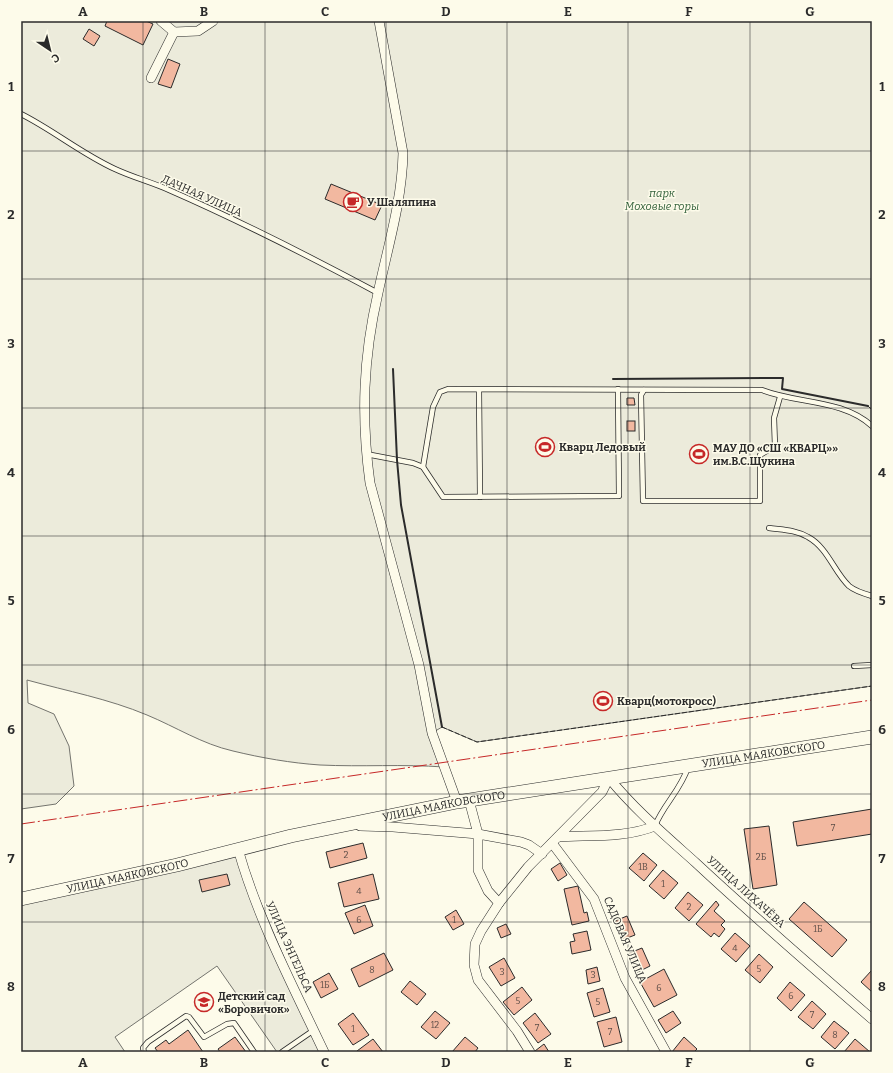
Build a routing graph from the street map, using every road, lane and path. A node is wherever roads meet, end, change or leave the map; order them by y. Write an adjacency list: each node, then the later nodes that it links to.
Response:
1 (161, 21): 4 (street)
2 (213, 21): 4 (street)
3 (379, 21): 7 (street)
4 (174, 32): 5 (street)
5 (151, 78)
6 (21, 114): 7 (lane, ДАЧНАЯ УЛИЦА)
7 (378, 293): 13 (street)
8 (618, 389): 9 (lane); 10 (lane); 15 (lane)
9 (479, 390): 14 (lane); 15 (lane)
10 (644, 390): 11 (lane); 11 (lane)
11 (780, 397): 12 (lane)
12 (872, 426)
13 (366, 454): 14 (lane); 23 (street)
14 (423, 467): 15 (lane)
15 (480, 497)
16 (769, 528): 17 (lane)
17 (872, 596)
18 (872, 664): 19 (lane)
19 (854, 666)
20 (872, 737): 21 (main road, УЛИЦА МАЯКОВСКОГО)
21 (688, 766): 22 (main road, УЛИЦА МАЯКОВСКОГО); 25 (lane)
22 (609, 778): 23 (main road, УЛИЦА МАЯКОВСКОГО); 25 (street, УЛИЦА ЛИХАЧЁВА); 27 (street)
23 (463, 801): 24 (main road, УЛИЦА МАЯКОВСКОГО); 26 (street)
24 (340, 826): 26 (street); 28 (main road, УЛИЦА МАЯКОВСКОГО)
25 (655, 826): 27 (street); 32 (street, УЛИЦА ЛИХАЧЁВА)
26 (478, 834): 29 (street); 31 (street)
27 (555, 840): 29 (street); 39 (street, САДОВАЯ УЛИЦА)
28 (238, 849): 30 (main road, УЛИЦА МАЯКОВСКОГО); 33 (street, УЛИЦА ЭНГЕЛЬСА)
29 (542, 854): 31 (street)
30 (21, 899)
31 (499, 903): 38 (street)
32 (872, 1019)
33 (314, 1030): 36 (lane); 37 (street, УЛИЦА ЭНГЕЛЬСА)
34 (144, 1052): 35 (lane)
35 (254, 1052)
36 (282, 1052)
37 (324, 1052)
38 (530, 1052)
39 (666, 1052)

